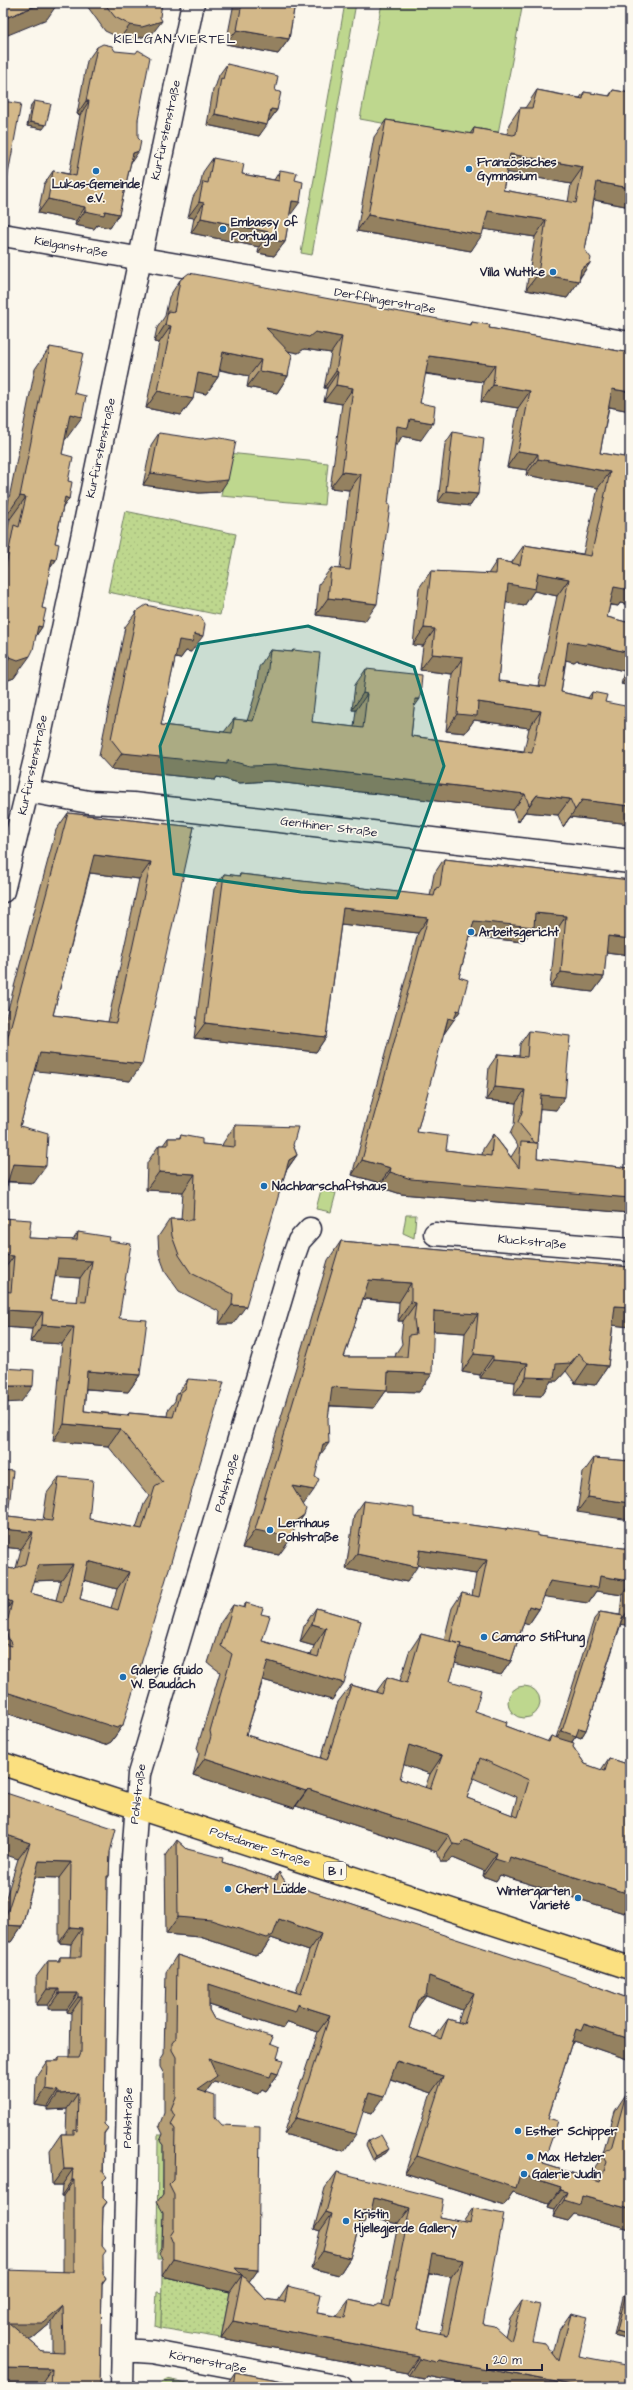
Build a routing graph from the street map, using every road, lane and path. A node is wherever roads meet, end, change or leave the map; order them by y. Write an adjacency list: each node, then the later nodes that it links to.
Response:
1 (193, 3): 3 (street, Kurfürstenstraße)
2 (3, 236): 3 (street, Kielganstraße)
3 (140, 259): 4 (street, Derfflingerstraße); 5 (street, Kurfürstenstraße)
4 (630, 343)
5 (28, 791): 6 (street, Genthiner Straße); 7 (street, Kurfürstenstraße)
6 (630, 862)
7 (3, 891)
8 (310, 1229): 12 (street, Pohlstraße)
9 (435, 1234): 10 (street, Kluckstraße)
10 (630, 1250)
11 (3, 1764): 12 (main road, Potsdamer Straße / B 1)
12 (135, 1807): 13 (main road, Potsdamer Straße / B 1); 14 (street, Pohlstraße)
13 (630, 1968)
14 (123, 2350): 15 (street, Pohlstraße); 16 (street, Körnerstraße)
15 (122, 2387)
16 (341, 2387)

